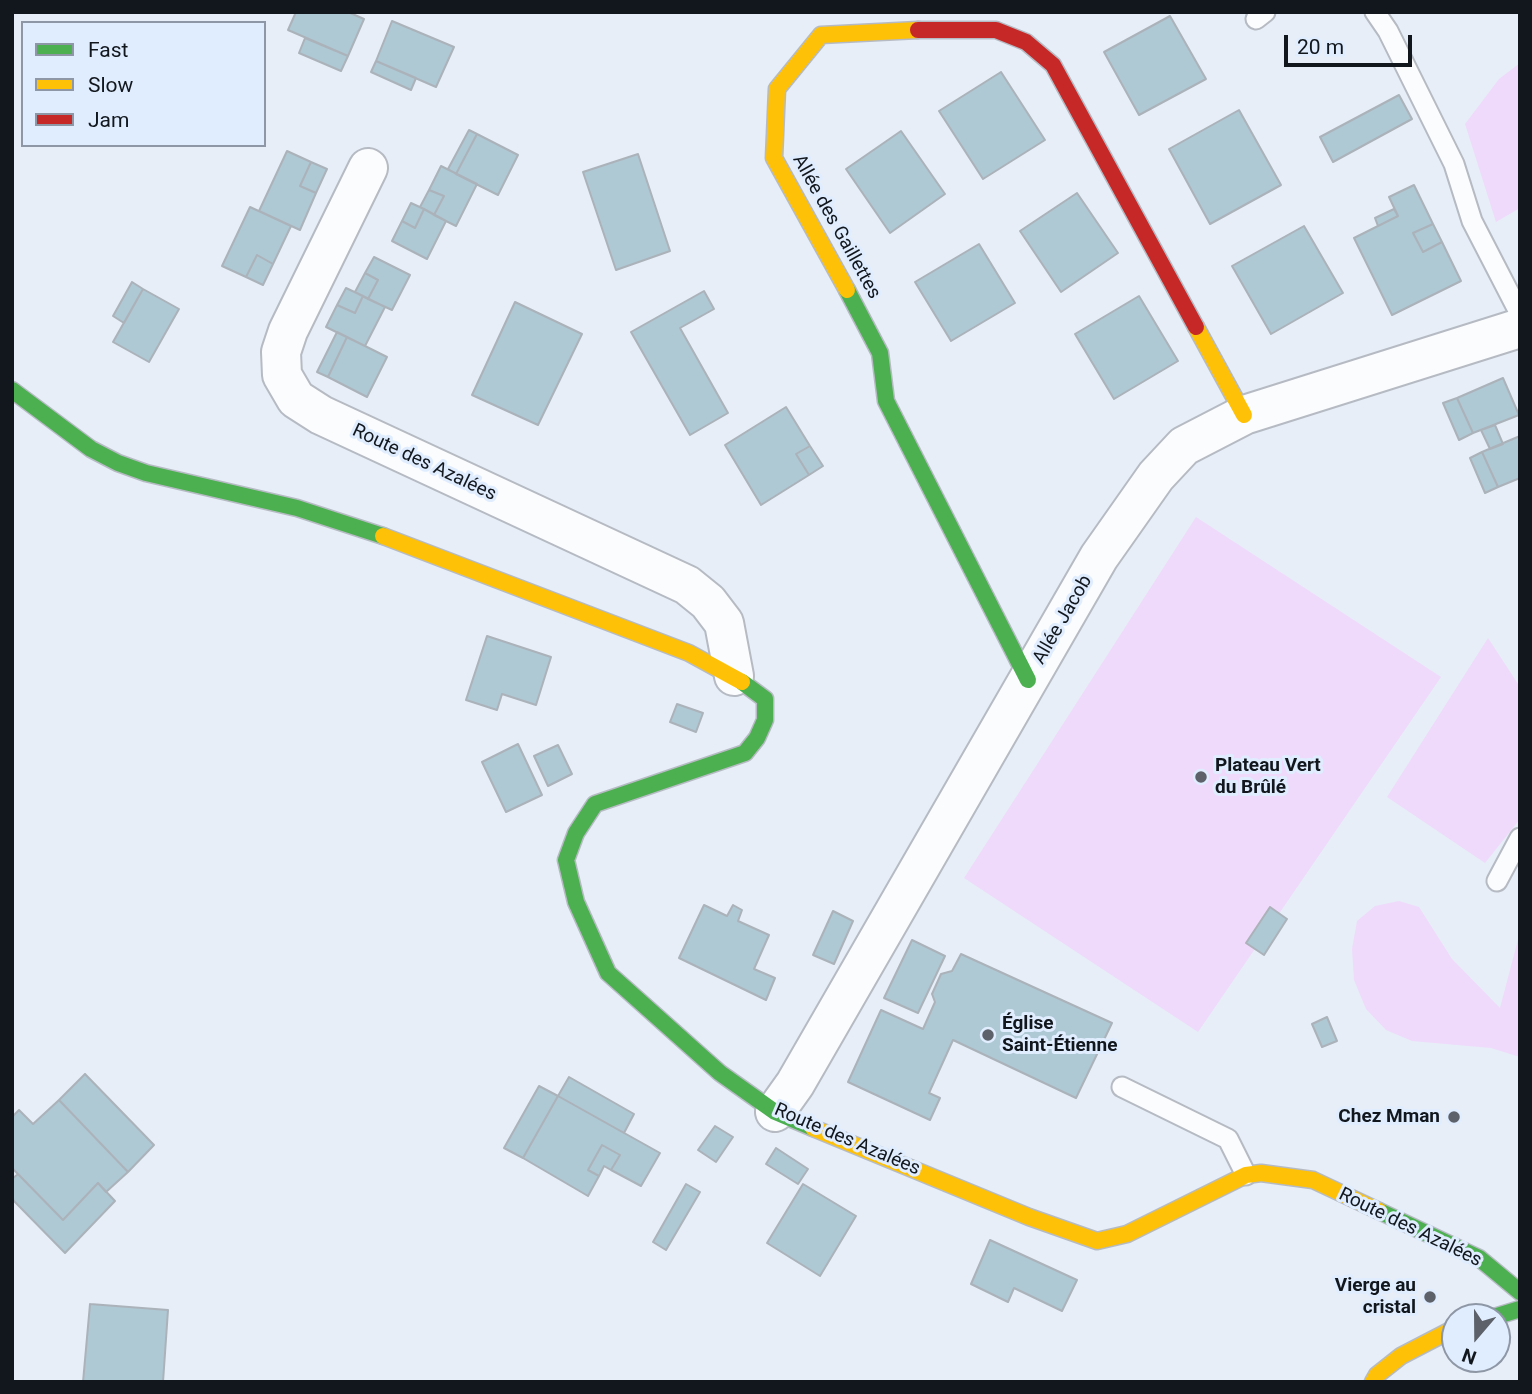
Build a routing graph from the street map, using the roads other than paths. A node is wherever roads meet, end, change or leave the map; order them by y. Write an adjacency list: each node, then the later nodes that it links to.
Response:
1 (1376, 12): 3 (lane)
2 (368, 168): 7 (street, Route des Azalées)
3 (1520, 314)
4 (1520, 328): 6 (street, Allée Jacob)
5 (12, 390): 7 (main road, Route des Azalées)
6 (1244, 415): 8 (street, Allée Jacob); 8 (main road, Allée des Gaillettes)
7 (734, 676): 12 (main road, Route des Azalées)
8 (1028, 680): 12 (street, Allée Jacob)
9 (1520, 838): 10 (lane)
10 (1497, 881)
11 (1122, 1087): 13 (lane)
12 (775, 1112): 13 (main road, Route des Azalées)
13 (1246, 1175): 14 (main road, Route des Azalées)
14 (1520, 1292)
15 (1441, 1335): 16 (main road)
16 (1373, 1382)

